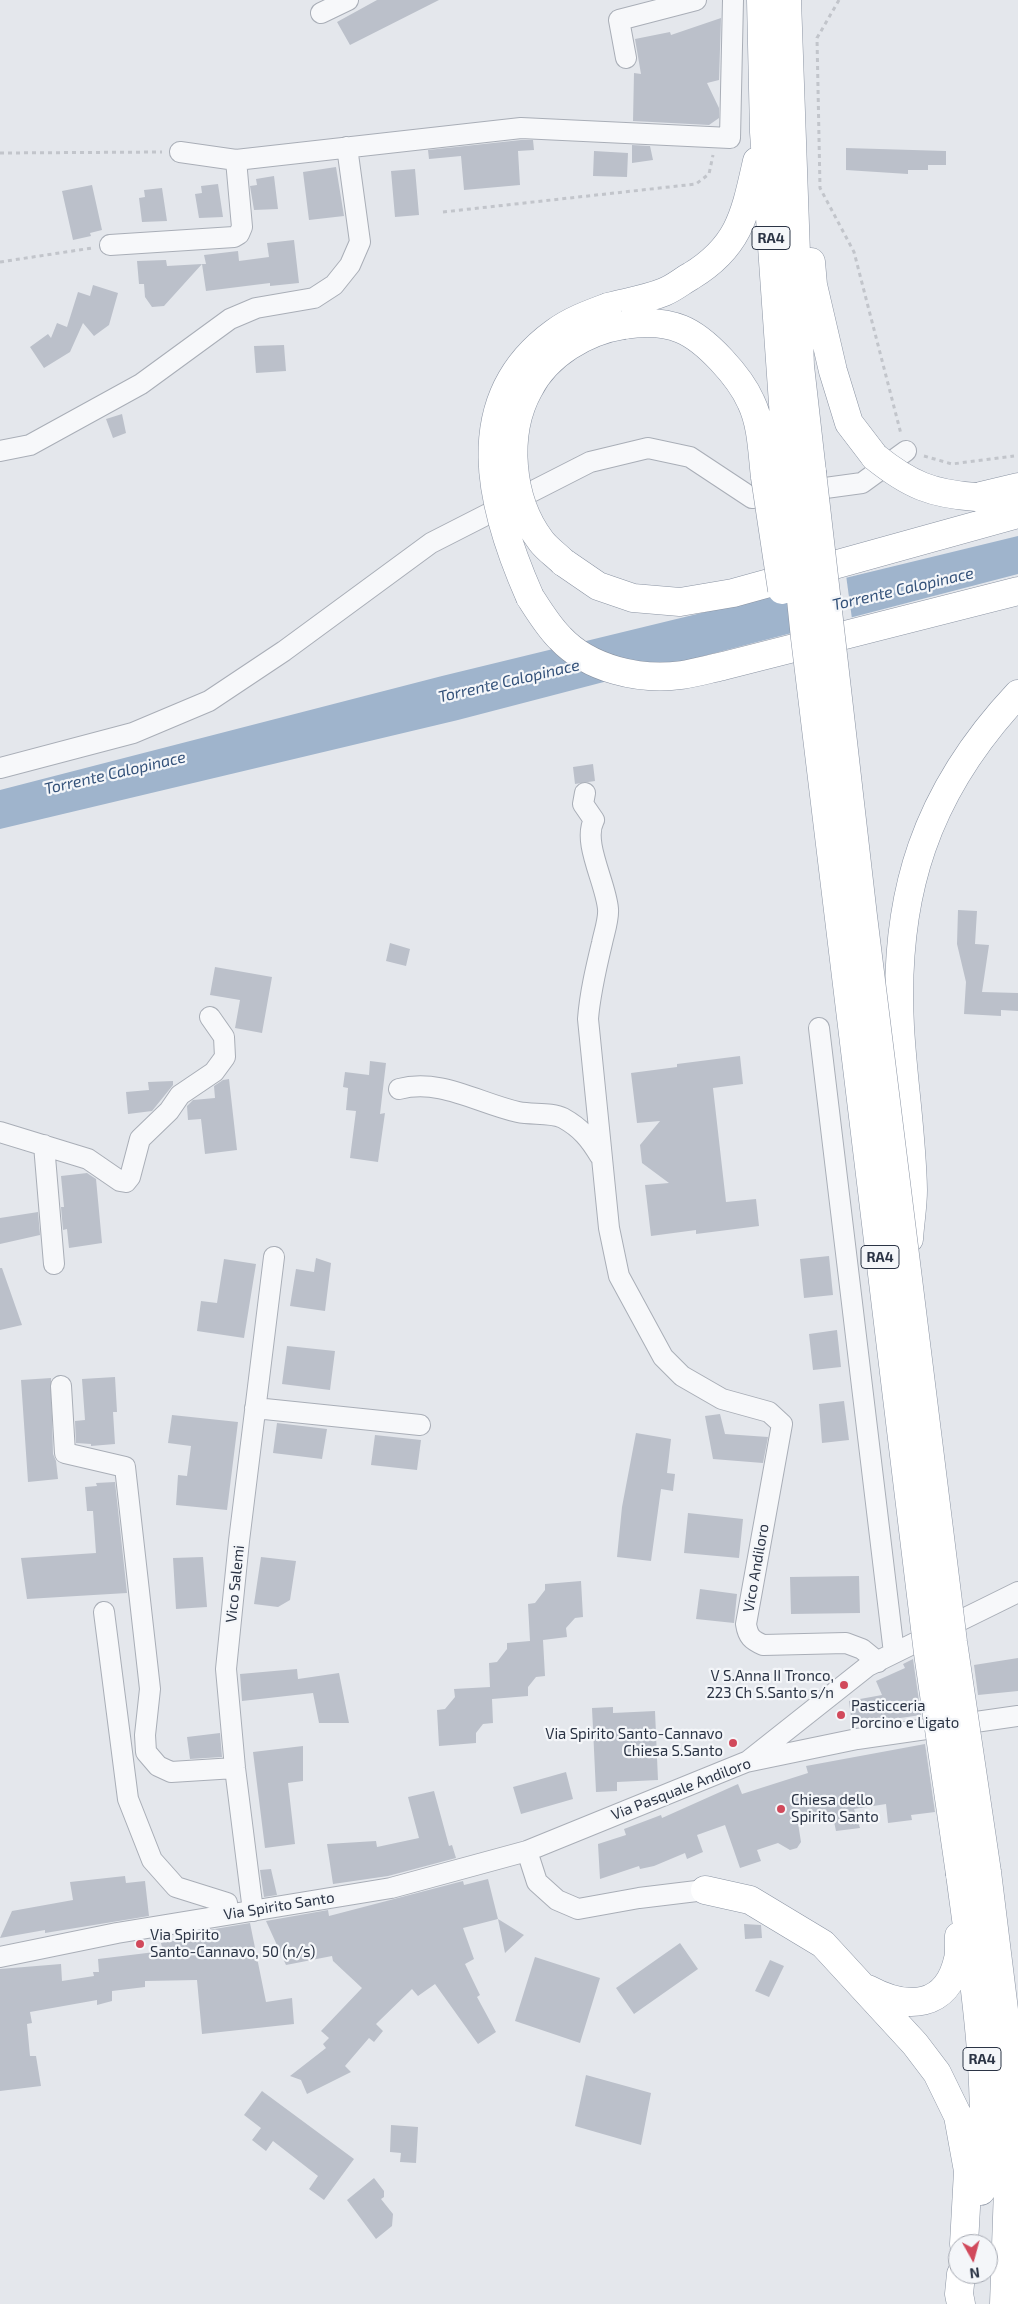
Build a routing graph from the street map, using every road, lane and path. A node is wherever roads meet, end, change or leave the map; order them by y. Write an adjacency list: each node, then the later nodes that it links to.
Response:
1 (348, 0): 7 (street)
2 (696, 0): 8 (street)
3 (733, 0): 11 (street)
4 (761, 0): 10 (highway, RA4)
5 (787, 0): 9 (highway, RA4)
6 (840, 0): 21 (path)
7 (322, 13)
8 (626, 58)
9 (790, 124): 23 (highway, RA4); 24 (highway, bridge)
10 (764, 132): 19 (highway); 23 (highway, RA4)
11 (716, 137): 12 (street); 16 (path)
12 (347, 147): 15 (street); 20 (street)
13 (180, 152): 14 (path); 15 (street)
14 (0, 153)
15 (236, 160): 17 (street)
16 (442, 212)
17 (110, 246): 18 (path)
18 (0, 262)
19 (616, 316): 23 (highway); 25 (highway, bridge); 26 (highway, bridge)
20 (0, 451)
21 (906, 451): 22 (path); 28 (street)
22 (1014, 456)
23 (788, 475): 37 (highway, RA4, bridge); 49 (highway, RA4, bridge)
24 (1018, 486)
25 (1018, 514)
26 (1018, 591)
27 (1018, 694): 37 (highway, bridge)
28 (0, 768)
29 (585, 793): 35 (street)
30 (210, 1018): 34 (street)
31 (819, 1028): 44 (street)
32 (399, 1089): 35 (street)
33 (0, 1132): 34 (street)
34 (44, 1145): 38 (street)
35 (602, 1160): 44 (street, Vico Andiloro)
36 (274, 1257): 40 (street, Vico Salemi)
37 (906, 1263): 50 (highway, RA4, bridge)
38 (54, 1264)
39 (61, 1386): 47 (street)
40 (255, 1408): 41 (street); 47 (street, Vico Salemi)
41 (420, 1426)
42 (1018, 1592): 44 (street)
43 (104, 1612): 53 (street)
44 (886, 1658): 46 (street)
45 (1018, 1716): 46 (street, Via Pasquale Andiloro)
46 (746, 1762): 48 (street, Via Pasquale Andiloro)
47 (235, 1768): 52 (street, Vico Salemi)
48 (527, 1851): 51 (street); 52 (street, Via Spirito Santo)
49 (960, 1874): 55 (highway); 58 (highway, RA4)
50 (988, 1884): 56 (highway); 64 (highway, RA4)
51 (705, 1890): 55 (highway)
52 (253, 1911): 53 (street, Via Spirito Santo)
53 (229, 1914): 54 (street, Via Spirito Santo)
54 (0, 1957)
55 (862, 1986): 57 (highway)
56 (1018, 2003)
57 (965, 2234)
58 (977, 2234)
59 (1018, 2272): 65 (highway)
60 (960, 2284): 62 (highway)
61 (972, 2284): 63 (highway)
62 (961, 2304)
63 (970, 2304)
64 (1004, 2304)
65 (1008, 2304)

